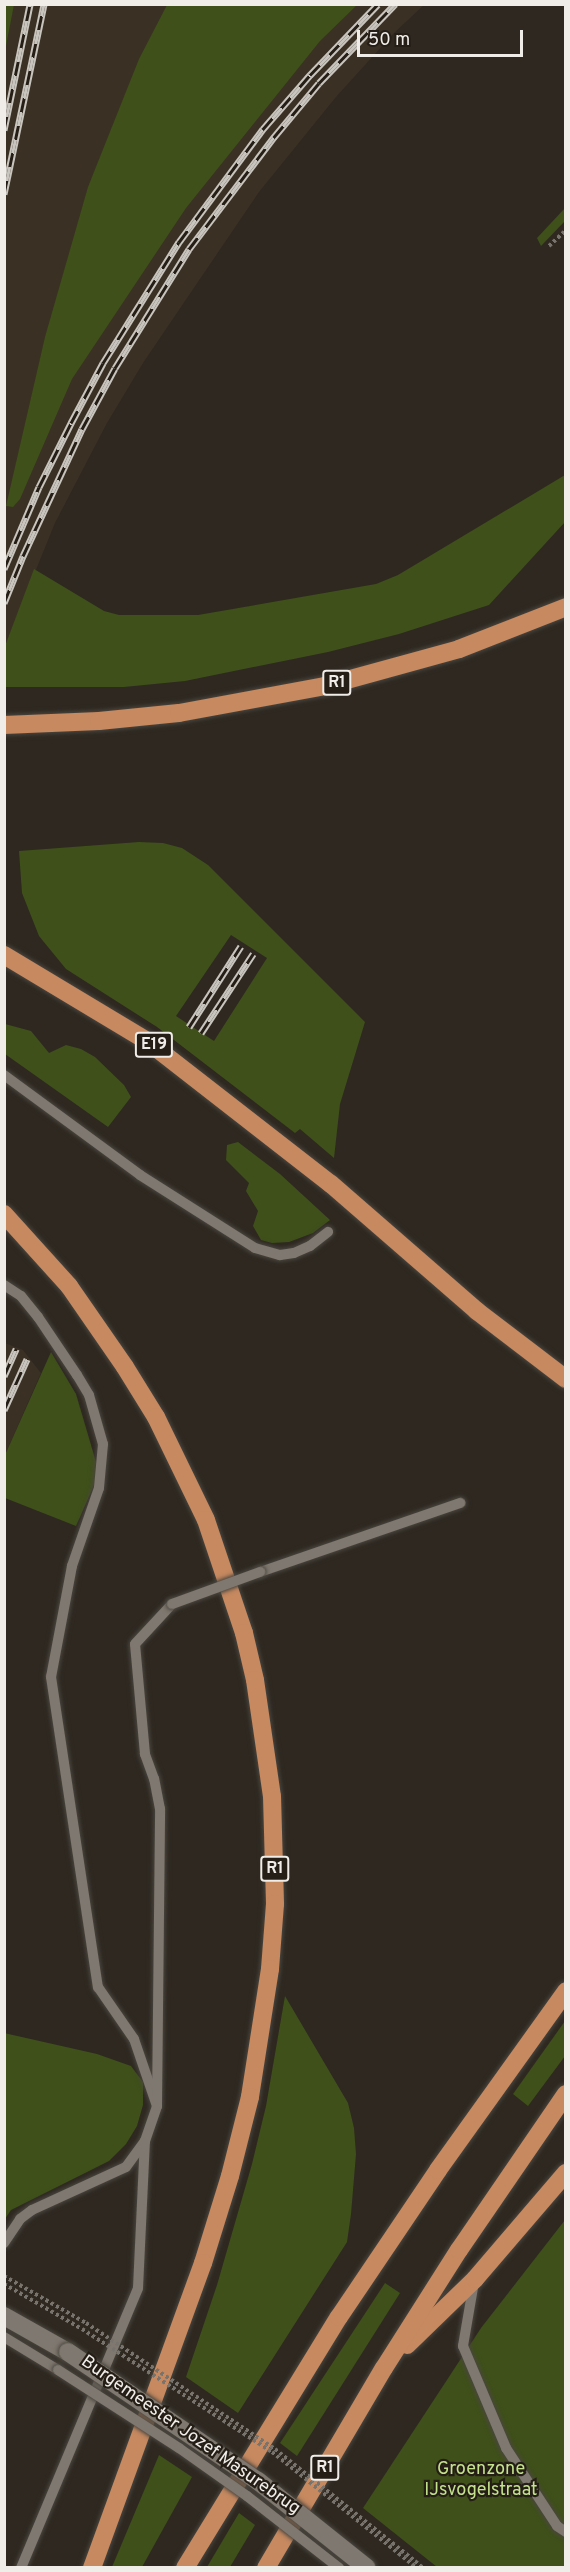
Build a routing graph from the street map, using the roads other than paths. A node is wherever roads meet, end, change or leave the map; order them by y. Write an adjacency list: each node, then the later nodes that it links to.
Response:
1 (566, 607): 2 (highway, R1)
2 (14, 725)
3 (4, 955): 8 (highway, E19)
4 (4, 1075): 6 (lane)
5 (4, 1214): 22 (highway, R1)
6 (328, 1232)
7 (4, 1285): 12 (lane)
8 (566, 1379)
9 (460, 1503): 12 (lane, bridge)
10 (566, 1991): 23 (highway)
11 (566, 2094): 19 (highway, R1)
12 (157, 2106): 13 (lane)
13 (145, 2141): 15 (lane); 21 (lane)
14 (566, 2173): 16 (highway, R1)
15 (4, 2243)
16 (475, 2279): 19 (highway, R1); 20 (lane)
17 (4, 2316): 26 (street, Burgemeester Jozef Masurebrug, bridge)
18 (4, 2337): 25 (lane, bridge)
19 (384, 2368): 24 (highway, R1)
20 (566, 2532)
21 (21, 2568)
22 (92, 2568)
23 (185, 2568)
24 (266, 2568)
25 (339, 2568)
26 (367, 2568)

